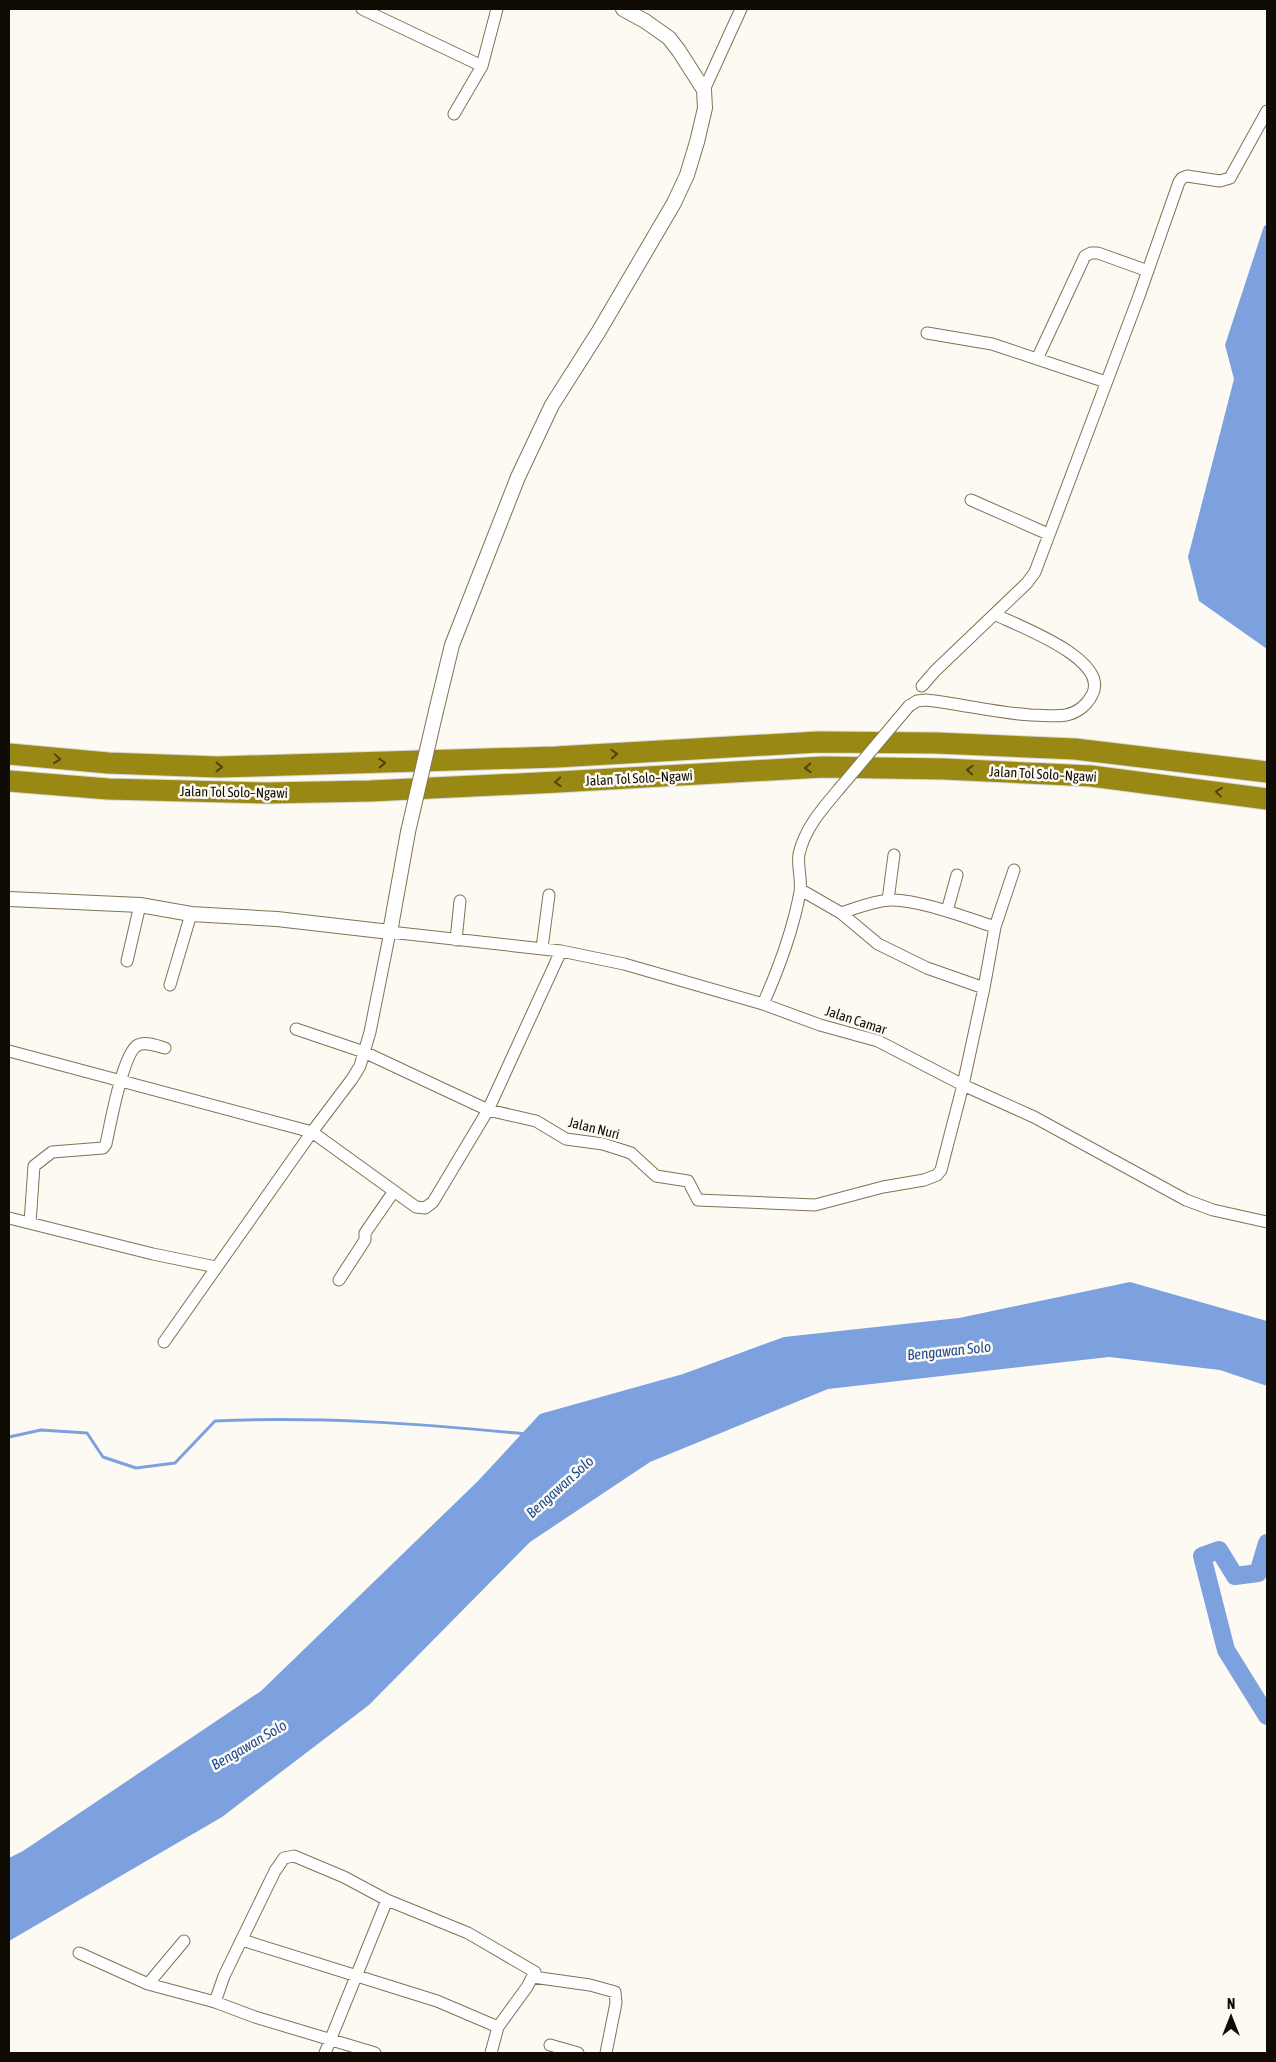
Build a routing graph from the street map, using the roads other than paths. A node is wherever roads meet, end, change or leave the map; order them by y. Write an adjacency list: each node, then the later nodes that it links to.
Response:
1 (362, 9): 5 (street)
2 (497, 9): 5 (street)
3 (623, 9): 6 (street)
4 (741, 9): 6 (street)
5 (482, 66): 8 (street)
6 (704, 90): 34 (street, bridge)
7 (1267, 112): 9 (street)
8 (454, 114)
9 (1148, 271): 11 (street); 12 (street)
10 (928, 333): 11 (street)
11 (1037, 359): 12 (street)
12 (1106, 382): 14 (street)
13 (971, 500): 14 (street)
14 (1048, 534): 15 (street)
15 (996, 615): 16 (street); 24 (street, bridge)
16 (922, 686)
17 (9, 754): 18 (highway, Jalan Tol Solo–Ngawi, one-way to 18)
18 (1267, 772)
19 (9, 782): 20 (highway, Jalan Tol Solo–Ngawi, one-way to 19)
20 (1267, 799)
21 (894, 855): 27 (street)
22 (1014, 870): 33 (street)
23 (957, 875): 30 (street)
24 (800, 890): 31 (street); 41 (street)
25 (548, 894): 36 (street)
26 (9, 899): 29 (street)
27 (888, 900): 30 (street); 31 (street)
28 (460, 901): 35 (street)
29 (140, 905): 32 (street); 38 (street)
30 (947, 911): 33 (street)
31 (841, 913): 40 (street)
32 (191, 914): 34 (street); 39 (street)
33 (995, 927): 40 (street)
34 (390, 932): 35 (street, Jalan Camar); 45 (street)
35 (456, 940): 36 (street, Jalan Camar)
36 (542, 948): 37 (street, Jalan Camar)
37 (561, 950): 41 (street, Jalan Camar); 48 (street)
38 (127, 961)
39 (170, 985)
40 (984, 988): 47 (street)
41 (763, 1004): 47 (street, Jalan Camar)
42 (296, 1030): 45 (street, Jalan Nuri)
43 (165, 1048): 46 (street)
44 (9, 1051): 46 (street)
45 (364, 1052): 48 (street, Jalan Nuri); 49 (street)
46 (120, 1081): 49 (street); 53 (street)
47 (963, 1085): 48 (street, Jalan Nuri); 52 (street, Jalan Camar)
48 (488, 1110): 50 (street)
49 (312, 1132): 50 (street); 54 (street)
50 (394, 1191): 55 (street)
51 (9, 1218): 53 (street)
52 (1267, 1222)
53 (30, 1223): 54 (street)
54 (216, 1267): 56 (street)
55 (339, 1280)
56 (164, 1342)
57 (387, 1900): 58 (street); 61 (street); 62 (street)
58 (242, 1940): 61 (street); 64 (street)
59 (184, 1941): 63 (street)
60 (79, 1953): 63 (street)
61 (355, 1976): 65 (street); 66 (street)
62 (533, 1977): 65 (street); 72 (street)
63 (148, 1984): 64 (street)
64 (215, 2002): 66 (street)
65 (498, 2027): 70 (street)
66 (330, 2040): 68 (street); 69 (street)
67 (550, 2044): 71 (street)
68 (325, 2053)
69 (375, 2053)
70 (491, 2053)
71 (578, 2053)
72 (606, 2053)

